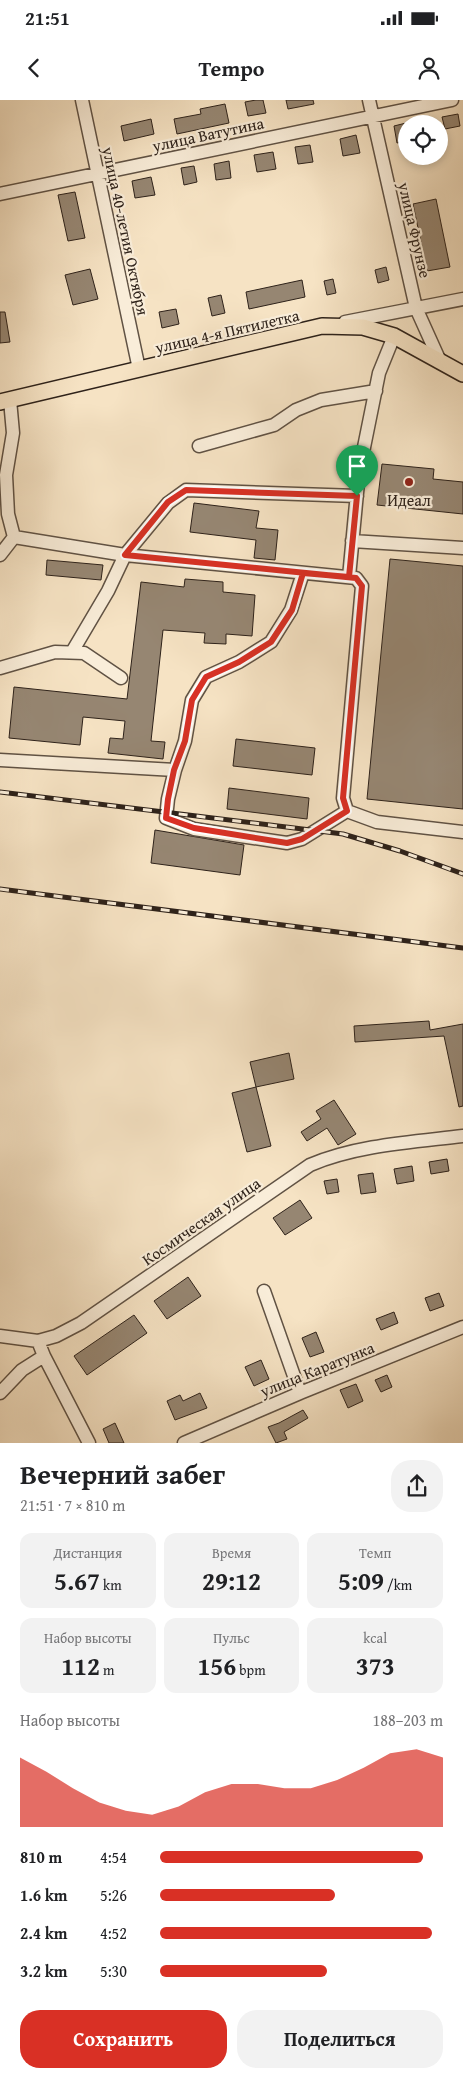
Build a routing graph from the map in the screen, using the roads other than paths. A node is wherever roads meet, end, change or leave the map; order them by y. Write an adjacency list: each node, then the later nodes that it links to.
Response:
1 (82, 100): 5 (street, улица 40-летия Октября)
2 (369, 100): 4 (street, улица Фрунзе)
3 (452, 100): 4 (street, улица Ватутина)
4 (372, 116): 5 (street, улица Ватутина); 8 (street, улица Фрунзе)
5 (97, 174): 6 (street, улица Ватутина); 12 (street, улица 40-летия Октября)
6 (0, 194)
7 (463, 299): 8 (street, улица 4-я Пятилетка)
8 (416, 308): 9 (street, улица 4-я Пятилетка); 11 (street, улица Фрунзе)
9 (322, 326): 10 (main road); 12 (main road, улица 4-я Пятилетка)
10 (394, 336): 11 (main road); 14 (street)
11 (438, 359): 13 (main road)
12 (139, 369): 15 (main road, улица 4-я Пятилетка)
13 (463, 374)
14 (376, 391): 16 (street); 17 (street)
15 (5, 401): 18 (street)
16 (198, 446)
17 (357, 496): 19 (street); 22 (street)
18 (14, 537): 21 (street); 22 (street)
19 (352, 541): 20 (street); 24 (street)
20 (463, 548)
21 (0, 555)
22 (125, 555): 23 (street); 25 (street)
23 (303, 573): 24 (street); 29 (street)
24 (349, 577): 30 (street)
25 (72, 652): 26 (street); 27 (street)
26 (0, 668)
27 (121, 678)
28 (0, 760): 29 (street)
29 (174, 770): 30 (street)
30 (347, 811): 31 (street)
31 (463, 832)
32 (463, 1136): 36 (street, Космическая улица)
33 (264, 1291): 39 (street)
34 (463, 1327): 39 (street, улица Каратунка)
35 (0, 1336): 36 (street)
36 (38, 1341): 37 (street)
37 (44, 1356): 38 (street); 40 (street)
38 (0, 1393)
39 (300, 1393): 41 (street, улица Каратунка)
40 (89, 1443)
41 (184, 1443)

